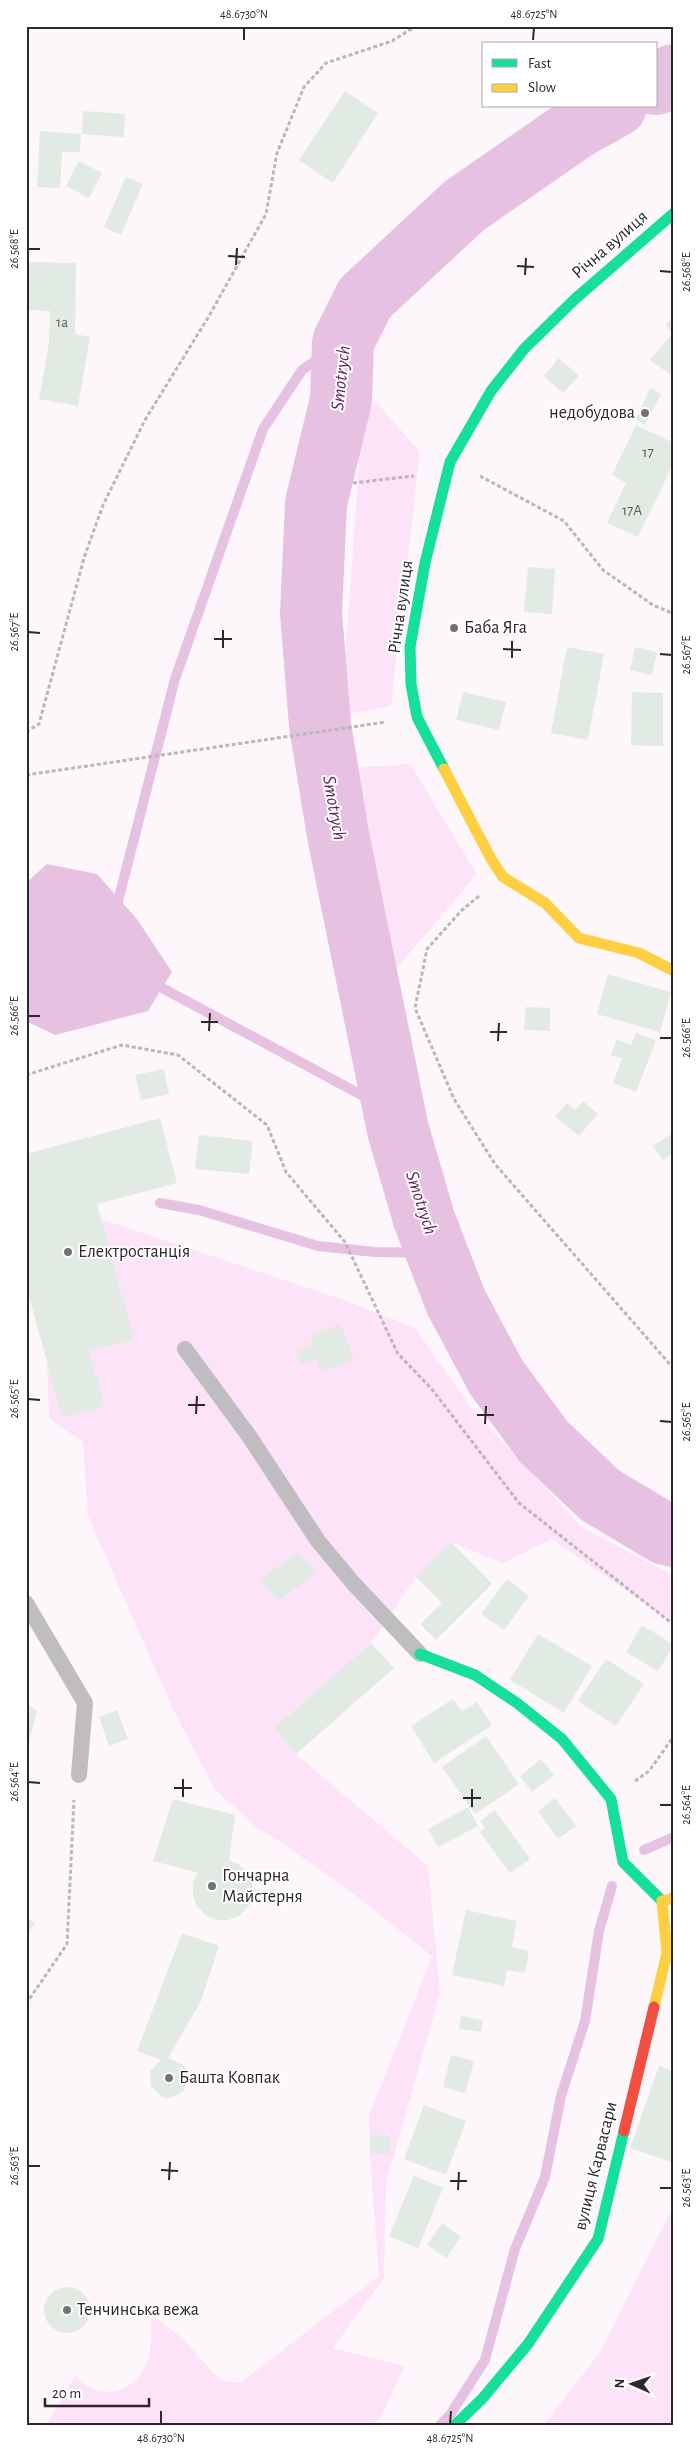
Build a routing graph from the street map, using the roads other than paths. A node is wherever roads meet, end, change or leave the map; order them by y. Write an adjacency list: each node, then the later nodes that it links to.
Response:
1 (674, 213): 2 (street, Річна вулиця)
2 (674, 972)
3 (186, 1349): 5 (lane)
4 (26, 1603): 6 (lane)
5 (420, 1654): 8 (street)
6 (79, 1775)
7 (674, 1898): 8 (street)
8 (662, 1901): 9 (street, вулиця Карвасари)
9 (455, 2425)

